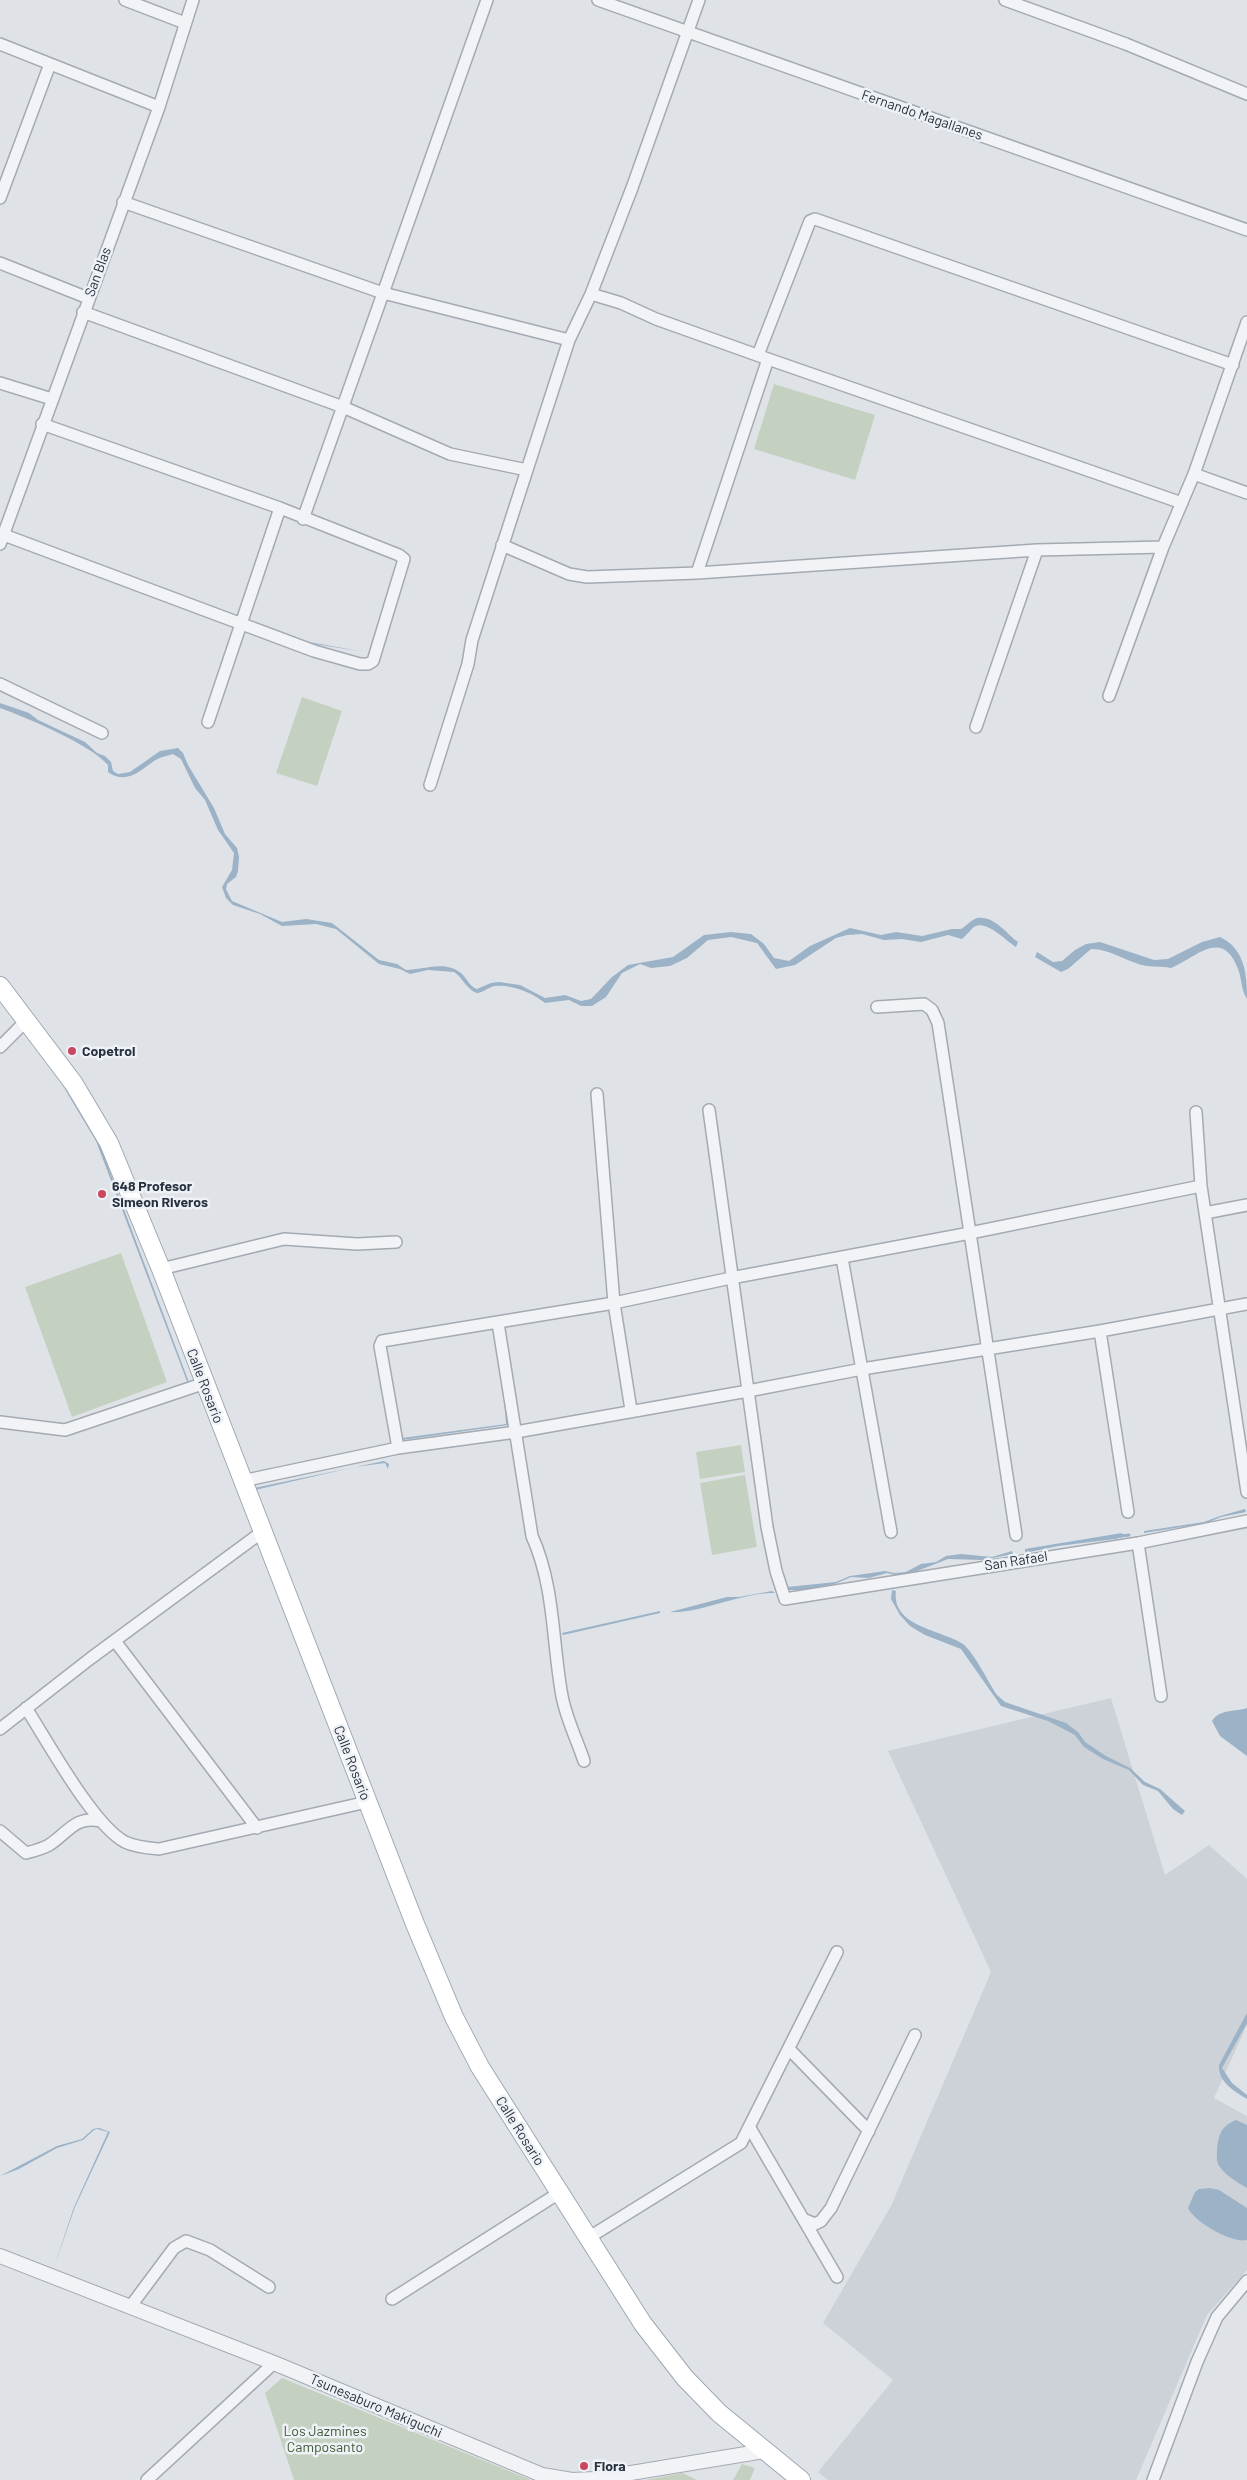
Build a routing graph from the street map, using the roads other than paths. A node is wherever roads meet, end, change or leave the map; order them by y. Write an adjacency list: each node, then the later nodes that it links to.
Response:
1 (125, 0): 7 (street)
2 (193, 0): 7 (street, San Blas)
3 (487, 0): 17 (street)
4 (598, 0): 8 (street, Fernando Magallanes)
5 (699, 0): 8 (street)
6 (1005, 0): 11 (street)
7 (185, 23): 12 (street, San Blas)
8 (689, 33): 15 (street, Fernando Magallanes); 18 (street)
9 (0, 44): 10 (street)
10 (50, 64): 12 (street); 13 (street)
11 (1247, 94)
12 (159, 107): 14 (street, San Blas)
13 (0, 198)
14 (123, 202): 17 (street); 19 (street, San Blas)
15 (1247, 230)
16 (0, 263): 19 (street)
17 (383, 293): 22 (street); 27 (street)
18 (591, 294): 22 (street); 23 (street)
19 (88, 298): 20 (street, San Blas)
20 (83, 312): 26 (street, San Blas); 27 (street)
21 (1247, 322): 24 (street)
22 (569, 340): 29 (street)
23 (763, 357): 24 (street); 32 (street); 39 (street)
24 (1233, 365): 30 (street)
25 (0, 383): 26 (street)
26 (52, 399): 28 (street, San Blas)
27 (343, 407): 29 (street); 34 (street)
28 (42, 424): 33 (street); 35 (street, San Blas)
29 (527, 470): 36 (street)
30 (1194, 474): 31 (street); 32 (street)
31 (1247, 493)
32 (1182, 503): 37 (street)
33 (280, 508): 34 (street); 40 (street)
34 (304, 519): 40 (street)
35 (2, 540): 40 (street)
36 (502, 544): 39 (street); 46 (street)
37 (1163, 547): 38 (street); 42 (street)
38 (1037, 550): 39 (street); 44 (street)
39 (697, 573)
40 (240, 623): 43 (street)
41 (0, 684): 45 (street)
42 (1109, 696)
43 (208, 722)
44 (976, 727)
45 (102, 733)
46 (430, 785)
47 (0, 986): 49 (main road, Calle Rosario)
48 (877, 1007): 57 (street)
49 (27, 1020): 50 (street); 60 (main road, Calle Rosario)
50 (0, 1047)
51 (597, 1094): 62 (street)
52 (709, 1110): 61 (street)
53 (1196, 1112): 54 (street)
54 (1201, 1186): 56 (street); 57 (street)
55 (1247, 1205): 56 (street)
56 (1205, 1213): 64 (street)
57 (970, 1234): 59 (street); 67 (street)
58 (396, 1242): 60 (street)
59 (842, 1258): 61 (street); 68 (street)
60 (161, 1269): 69 (main road, Calle Rosario)
61 (730, 1278): 62 (street); 70 (street)
62 (614, 1303): 65 (street); 71 (street)
63 (1247, 1304): 64 (street)
64 (1218, 1310): 66 (street); 76 (street)
65 (498, 1323): 73 (street); 74 (street)
66 (1100, 1331): 67 (street); 77 (street)
67 (987, 1350): 68 (street); 81 (street)
68 (862, 1369): 70 (street); 80 (street)
69 (205, 1384): 72 (street); 75 (main road, Calle Rosario)
70 (748, 1391): 71 (street); 82 (street, San Rafael)
71 (631, 1410): 73 (street)
72 (0, 1422)
73 (516, 1432): 74 (street); 87 (street)
74 (398, 1448): 75 (street)
75 (242, 1481): 79 (main road, Calle Rosario)
76 (1247, 1492)
77 (1128, 1512)
78 (1247, 1521): 82 (street, San Rafael)
79 (262, 1532): 83 (street); 88 (main road, Calle Rosario)
80 (891, 1532)
81 (1016, 1536)
82 (1138, 1543): 84 (street)
83 (115, 1641): 85 (street); 90 (street)
84 (1161, 1696)
85 (26, 1708): 86 (street); 89 (street)
86 (0, 1729)
87 (584, 1761)
88 (367, 1802): 90 (street); 97 (main road, Calle Rosario)
89 (100, 1821): 90 (street); 91 (street)
90 (257, 1828)
91 (0, 1831)
92 (837, 1952): 94 (street)
93 (916, 2035): 96 (street)
94 (789, 2049): 95 (street); 96 (street)
95 (750, 2128): 98 (street); 99 (street)
96 (869, 2131): 98 (street)
97 (559, 2194): 99 (main road, Calle Rosario); 104 (street)
98 (803, 2219): 101 (street)
99 (588, 2238): 107 (main road, Calle Rosario)
100 (0, 2256): 105 (street, Tsunesaburo Makiguchi)
101 (837, 2277)
102 (1247, 2281): 110 (street)
103 (269, 2287): 105 (street)
104 (392, 2299)
105 (130, 2306): 106 (street, Tsunesaburo Makiguchi)
106 (274, 2363): 107 (street, Tsunesaburo Makiguchi); 108 (street)
107 (764, 2451): 109 (main road, Calle Rosario)
108 (147, 2480)
109 (802, 2480)
110 (1153, 2480)

